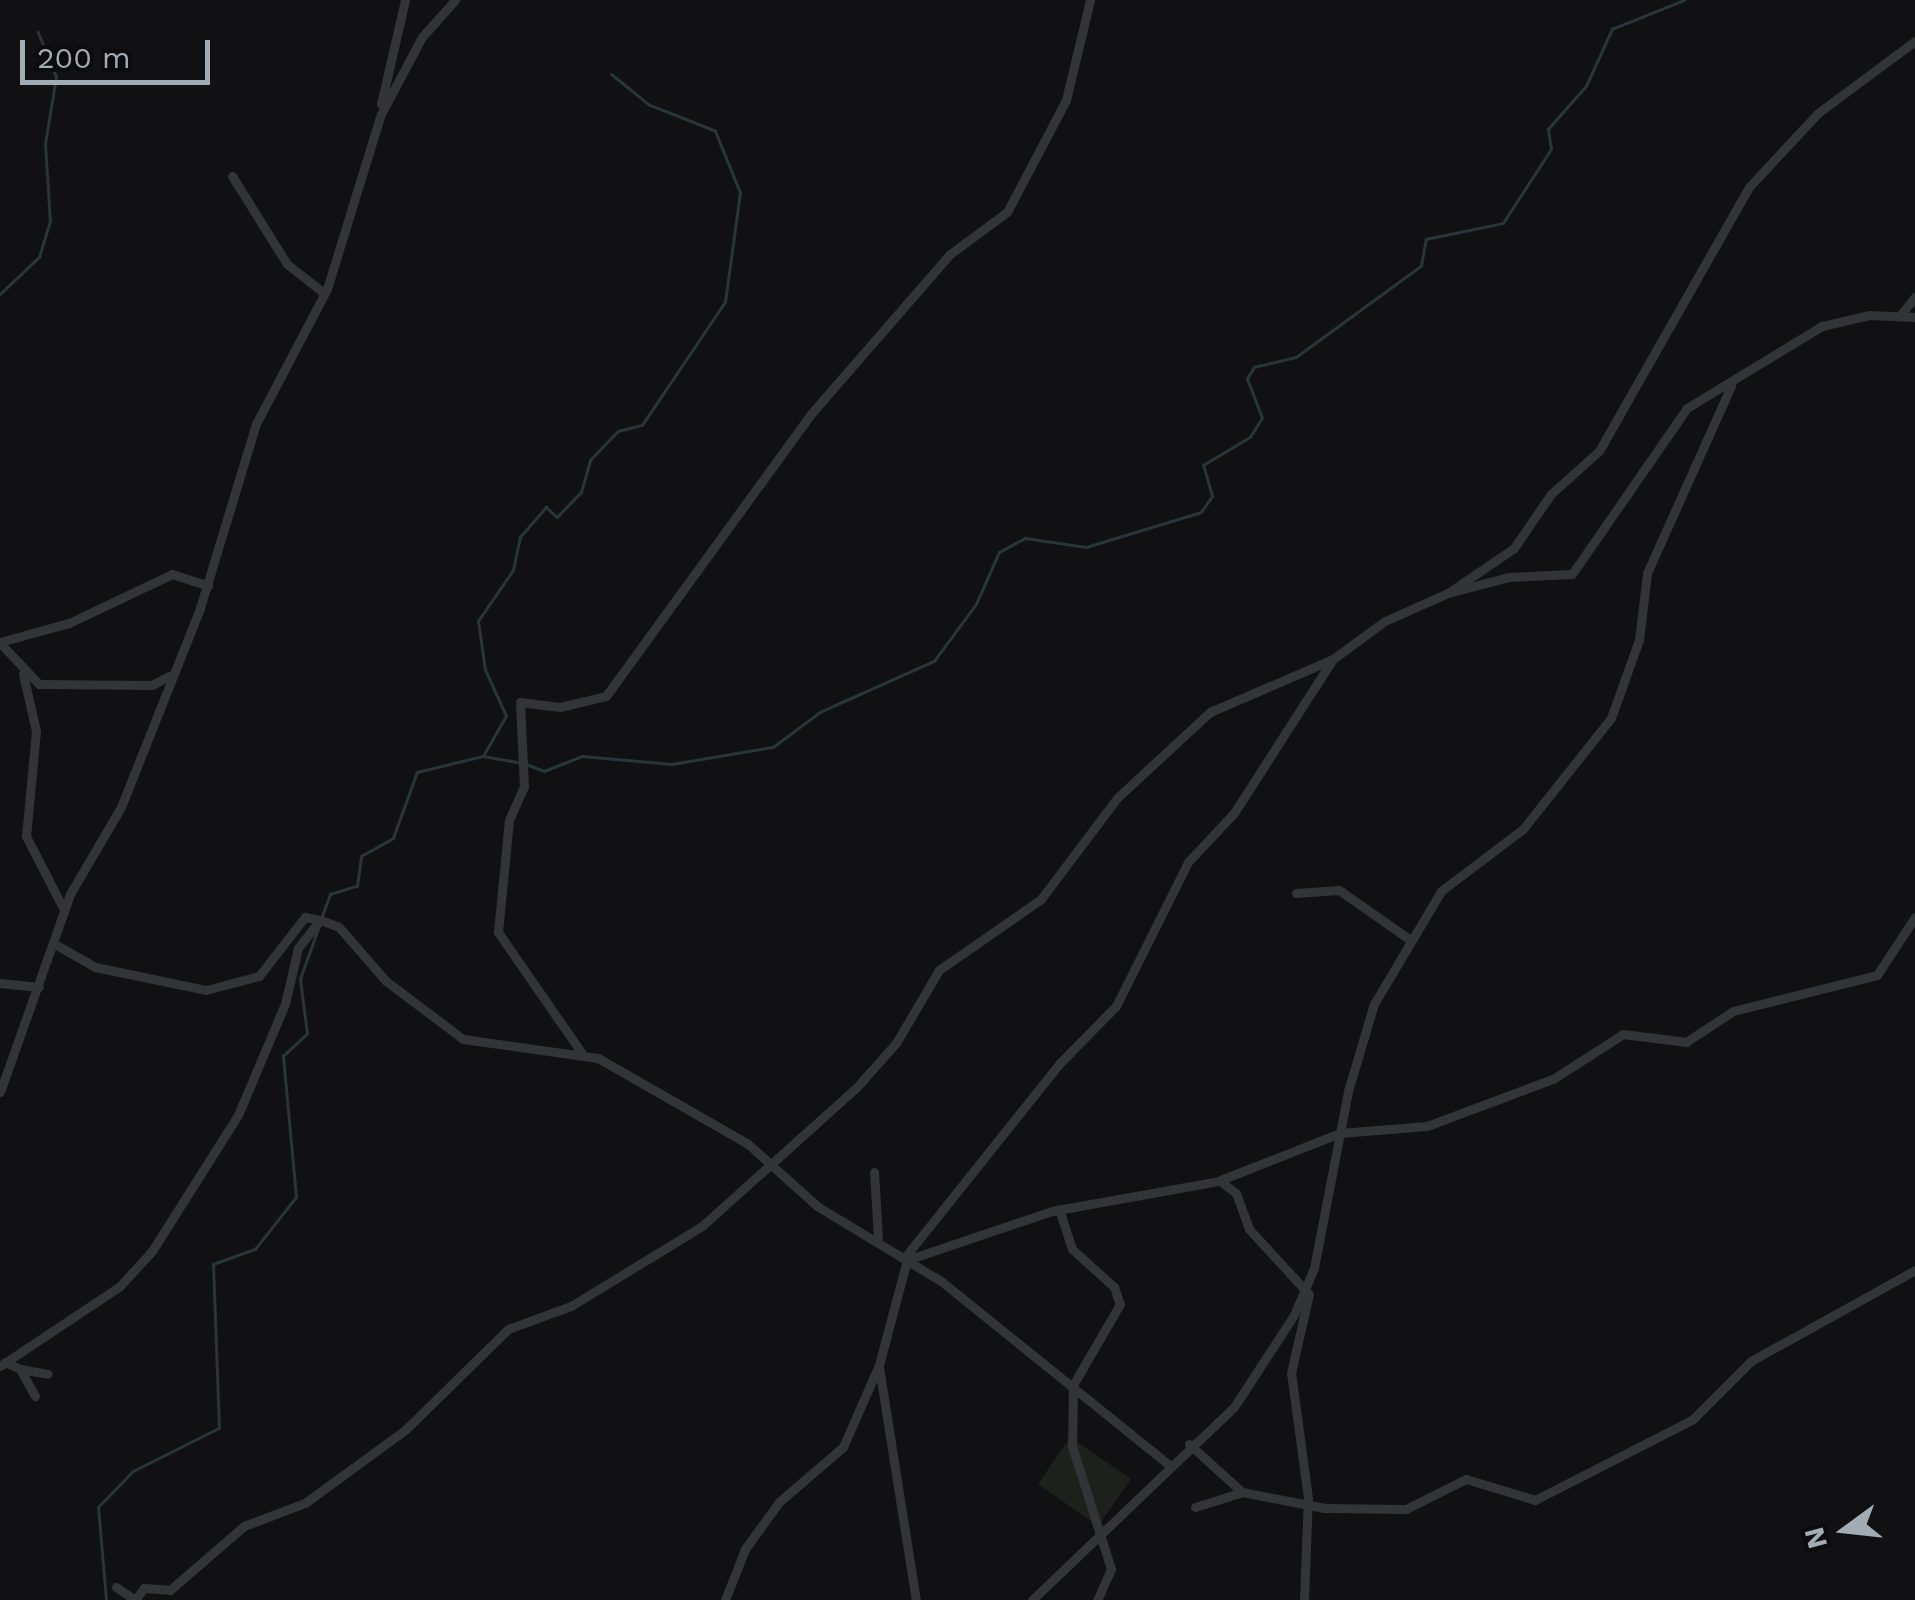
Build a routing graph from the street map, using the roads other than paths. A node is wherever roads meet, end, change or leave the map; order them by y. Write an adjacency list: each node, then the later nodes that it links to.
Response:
1 (405, 0): 5 (street)
2 (454, 0): 5 (street)
3 (1090, 0): 26 (street)
4 (1915, 40): 13 (street)
5 (381, 114): 7 (street)
6 (232, 176): 7 (street)
7 (324, 293): 12 (street)
8 (1915, 296): 9 (street)
9 (1902, 313): 10 (street); 11 (street)
10 (1915, 317)
11 (1732, 385): 13 (street); 22 (street)
12 (208, 586): 14 (street); 16 (street)
13 (1448, 593): 15 (street)
14 (0, 643): 17 (street)
15 (1333, 659): 29 (street); 34 (street)
16 (174, 670): 17 (street); 19 (street)
17 (23, 674): 19 (street)
18 (1296, 892): 22 (street)
19 (64, 911): 23 (street)
20 (1915, 918): 28 (street)
21 (320, 920): 23 (street); 26 (street); 38 (street)
22 (1409, 939): 28 (street)
23 (53, 943): 25 (street)
24 (0, 983): 25 (street)
25 (39, 986): 27 (street)
26 (581, 1052): 29 (street)
27 (0, 1092)
28 (1340, 1132): 31 (street); 36 (street)
29 (771, 1160): 33 (street); 50 (street)
30 (874, 1172): 33 (street)
31 (1220, 1181): 32 (street); 37 (street)
32 (1059, 1209): 34 (street); 42 (street)
33 (878, 1236): 34 (street)
34 (906, 1258): 39 (street); 42 (street)
35 (1915, 1270): 47 (street)
36 (1311, 1276): 37 (street); 47 (street)
37 (1306, 1292): 44 (street)
38 (3, 1364): 40 (street)
39 (879, 1364): 51 (street); 52 (street)
40 (20, 1370): 41 (street); 43 (street)
41 (48, 1374)
42 (1073, 1385): 45 (street); 49 (street)
43 (35, 1396)
44 (1189, 1444): 45 (street); 46 (street)
45 (1168, 1464): 49 (street)
46 (1242, 1492): 47 (street); 48 (street)
47 (1304, 1503): 55 (street)
48 (1195, 1507)
49 (1100, 1529): 53 (street); 54 (street)
50 (116, 1587)
51 (725, 1600)
52 (916, 1600)
53 (1032, 1600)
54 (1097, 1600)
55 (1304, 1600)

